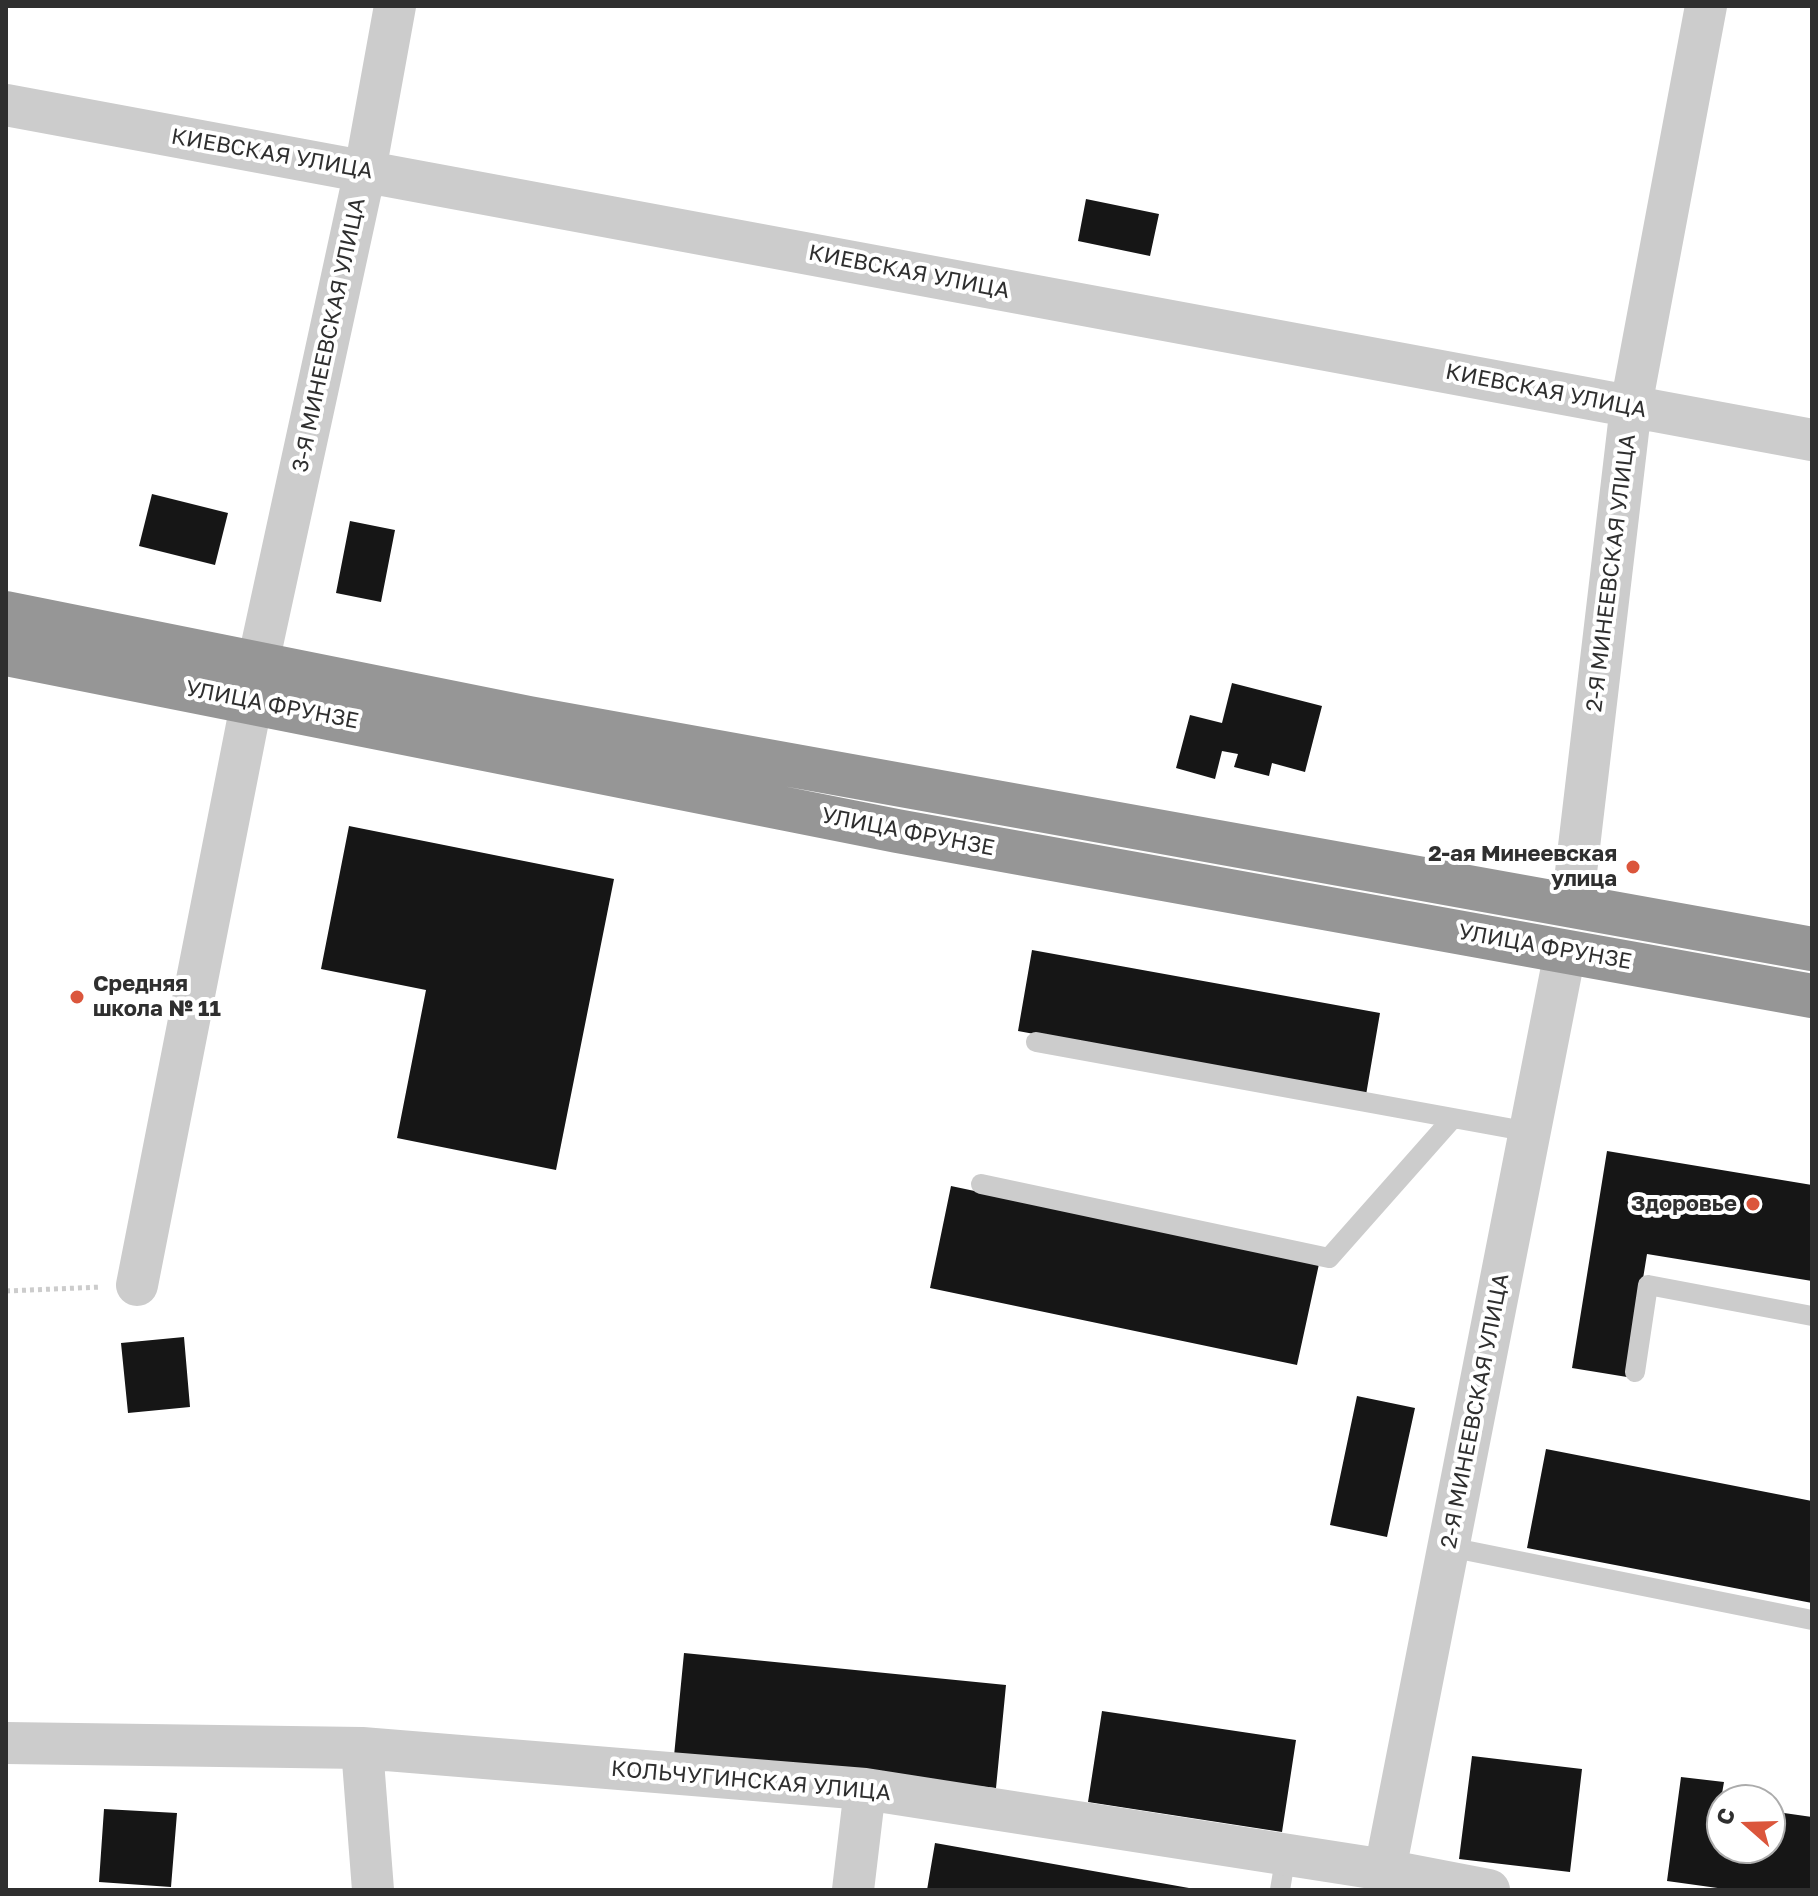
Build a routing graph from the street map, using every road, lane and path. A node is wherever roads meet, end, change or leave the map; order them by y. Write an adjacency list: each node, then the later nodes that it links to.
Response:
1 (395, 6): 4 (street, 3-Я МИНЕЕВСКАЯ УЛИЦА)
2 (1706, 6): 5 (street, 2-Я МИНЕЕВСКАЯ УЛИЦА)
3 (6, 105): 4 (street, КИЕВСКАЯ УЛИЦА)
4 (365, 171): 5 (street, КИЕВСКАЯ УЛИЦА); 9 (street, 3-Я МИНЕЕВСКАЯ УЛИЦА)
5 (1631, 406): 6 (street, КИЕВСКАЯ УЛИЦА); 10 (street, 2-Я МИНЕЕВСКАЯ УЛИЦА)
6 (1812, 440)
7 (6, 613): 9 (highway, УЛИЦА ФРУНЗЕ)
8 (6, 654): 9 (highway, УЛИЦА ФРУНЗЕ)
9 (255, 682): 10 (highway, УЛИЦА ФРУНЗЕ); 12 (highway, УЛИЦА ФРУНЗЕ); 18 (street, 3-Я МИНЕЕВСКАЯ УЛИЦА)
10 (1572, 906): 11 (highway, УЛИЦА ФРУНЗЕ); 12 (highway)
11 (1812, 949)
12 (1565, 952): 13 (highway, УЛИЦА ФРУНЗЕ); 16 (street, 2-Я МИНЕЕВСКАЯ УЛИЦА)
13 (1812, 996)
14 (1036, 1042): 15 (lane)
15 (1453, 1118): 16 (lane); 17 (lane)
16 (1530, 1132): 22 (street, 2-Я МИНЕЕВСКАЯ УЛИЦА)
17 (981, 1184)
18 (137, 1285): 19 (path)
19 (6, 1291)
20 (1812, 1316): 21 (lane)
21 (1635, 1372)
22 (1449, 1547): 23 (lane); 27 (street, 2-Я МИНЕЕВСКАЯ УЛИЦА)
23 (1812, 1620)
24 (6, 1743): 25 (street, КОЛЬЧУГИНСКАЯ УЛИЦА)
25 (362, 1748): 26 (street, КОЛЬЧУГИНСКАЯ УЛИЦА); 29 (street)
26 (865, 1789): 28 (street, КОЛЬЧУГИНСКАЯ УЛИЦА); 30 (street)
27 (1385, 1870): 28 (street, КОЛЬЧУГИНСКАЯ УЛИЦА); 31 (street, КОЛЬЧУГИНСКАЯ УЛИЦА)
28 (1283, 1872)
29 (373, 1890)
30 (853, 1890)
31 (1489, 1890)

